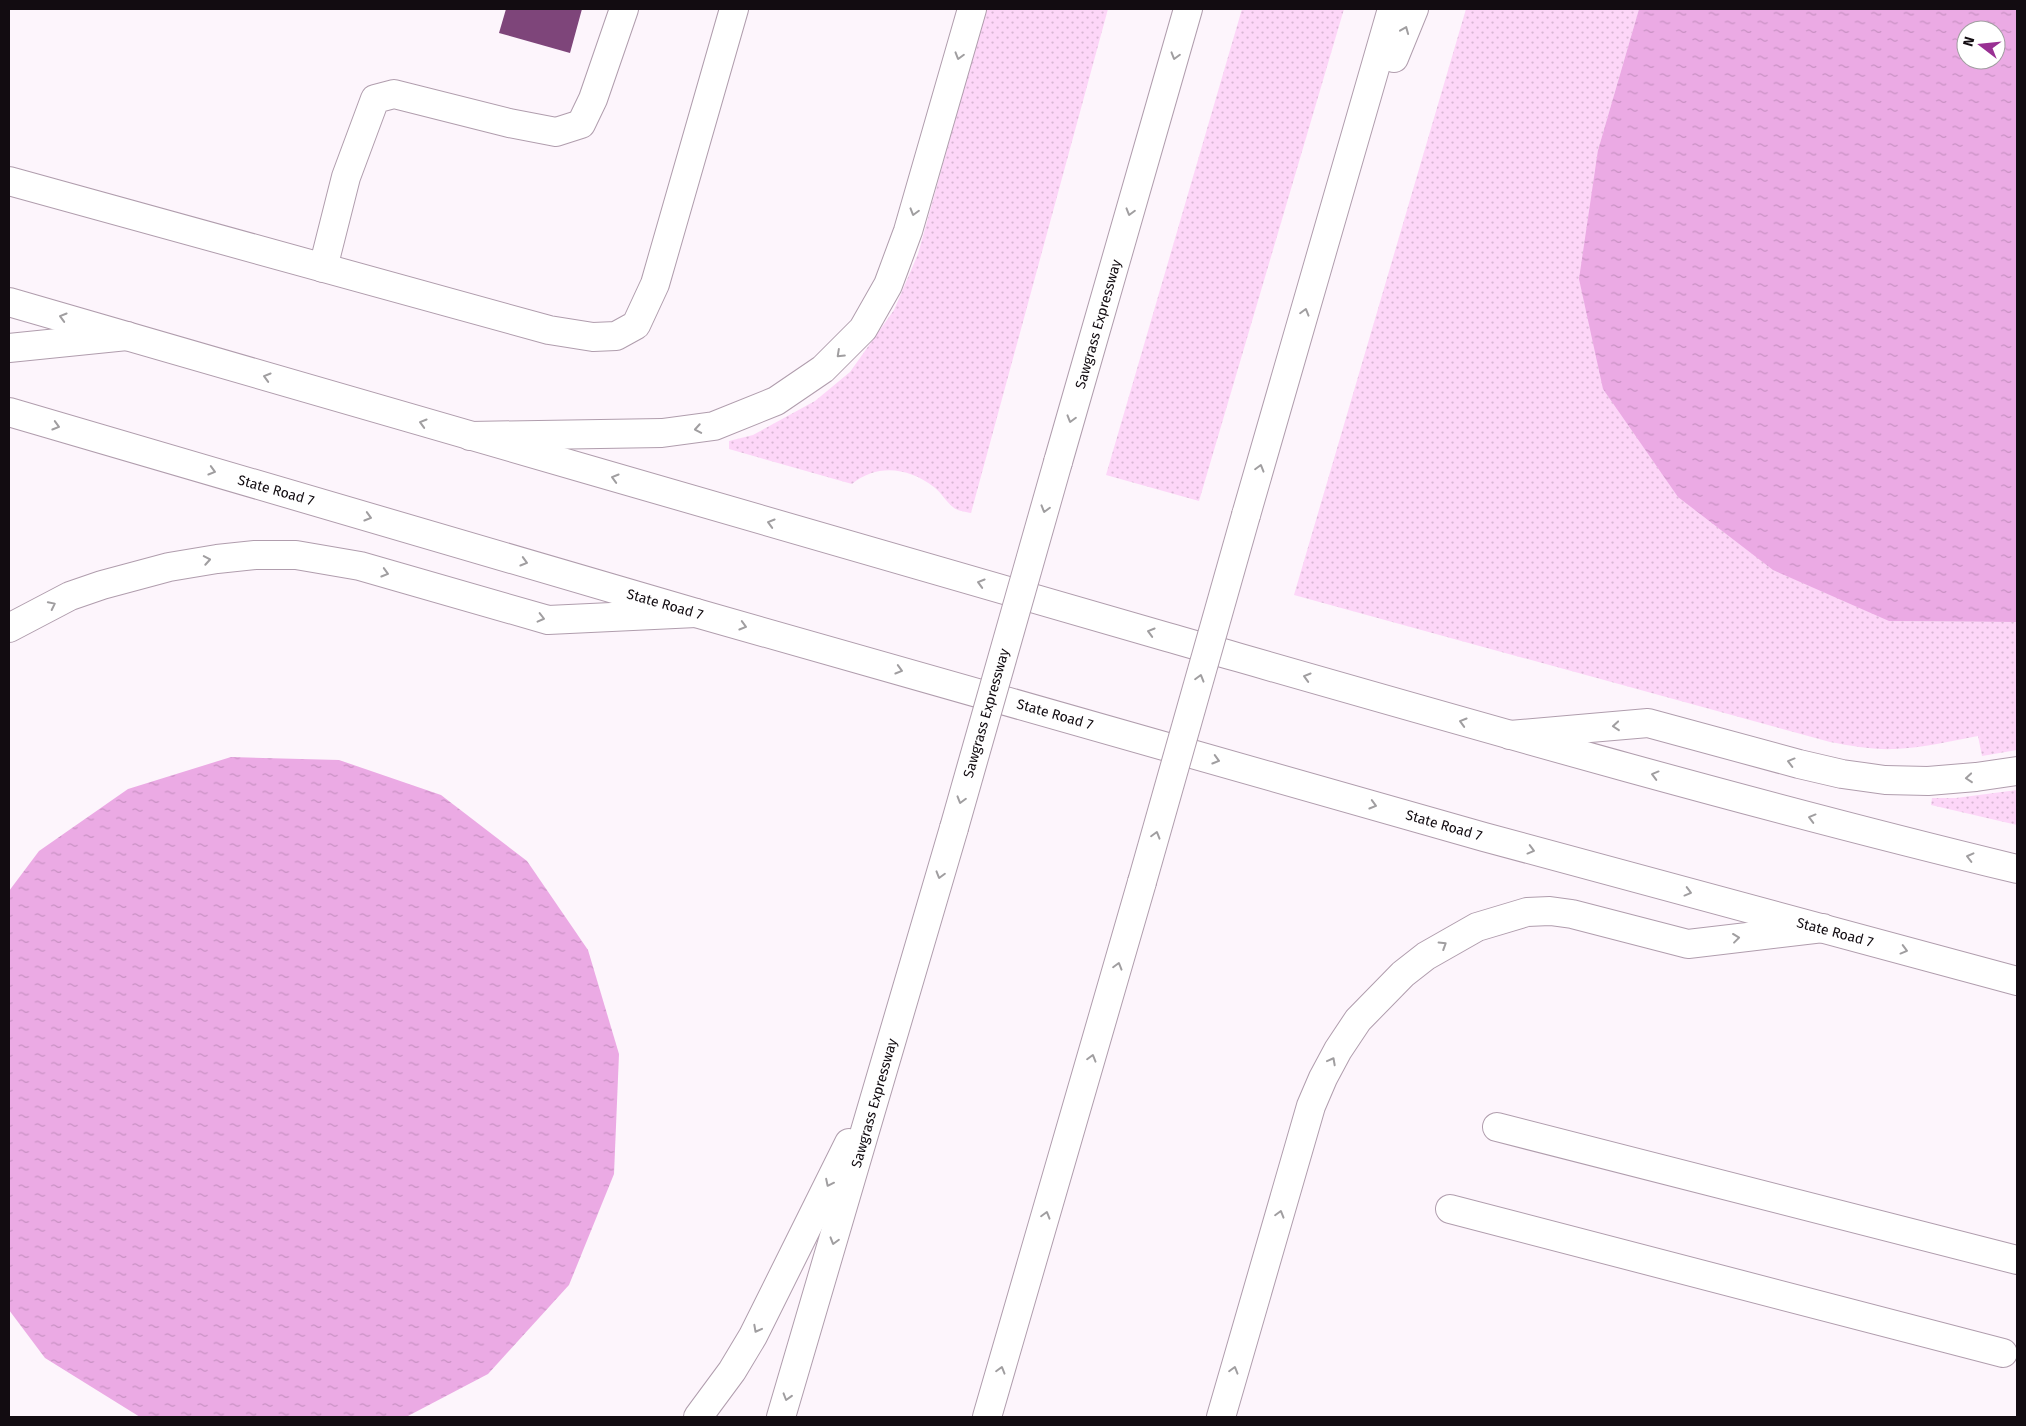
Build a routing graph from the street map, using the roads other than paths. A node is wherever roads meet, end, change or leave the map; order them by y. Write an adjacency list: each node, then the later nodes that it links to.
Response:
1 (624, 9): 9 (main road)
2 (734, 9): 9 (main road)
3 (972, 9): 14 (main road, one-way to 14)
4 (1188, 9): 22 (main road, Sawgrass Expressway, one-way to 22, bridge)
5 (1392, 9): 8 (main road)
6 (1414, 9): 8 (main road, one-way to 6)
7 (9, 181): 9 (main road)
8 (1336, 206): 29 (main road, one-way to 8, bridge)
9 (323, 268)
10 (9, 302): 11 (main road, one-way to 10)
11 (127, 336): 12 (main road); 14 (main road, one-way to 11)
12 (9, 348)
13 (9, 412): 15 (main road, State Road 7, one-way to 15)
14 (470, 436): 17 (main road, one-way to 14)
15 (696, 612): 16 (main road, one-way to 15); 20 (main road, State Road 7, one-way to 20)
16 (9, 628)
17 (1510, 735): 18 (main road, one-way to 17); 19 (main road, one-way to 17)
18 (2017, 771)
19 (2017, 869)
20 (1823, 928): 21 (main road, State Road 7, one-way to 21); 30 (main road, one-way to 20)
21 (2017, 981)
22 (882, 1077): 27 (main road, one-way to 27); 28 (main road, Sawgrass Expressway, one-way to 28)
23 (1497, 1127): 25 (main road)
24 (1450, 1209): 26 (main road)
25 (2017, 1260)
26 (2003, 1353)
27 (698, 1417)
28 (781, 1417)
29 (987, 1417)
30 (1221, 1417)

